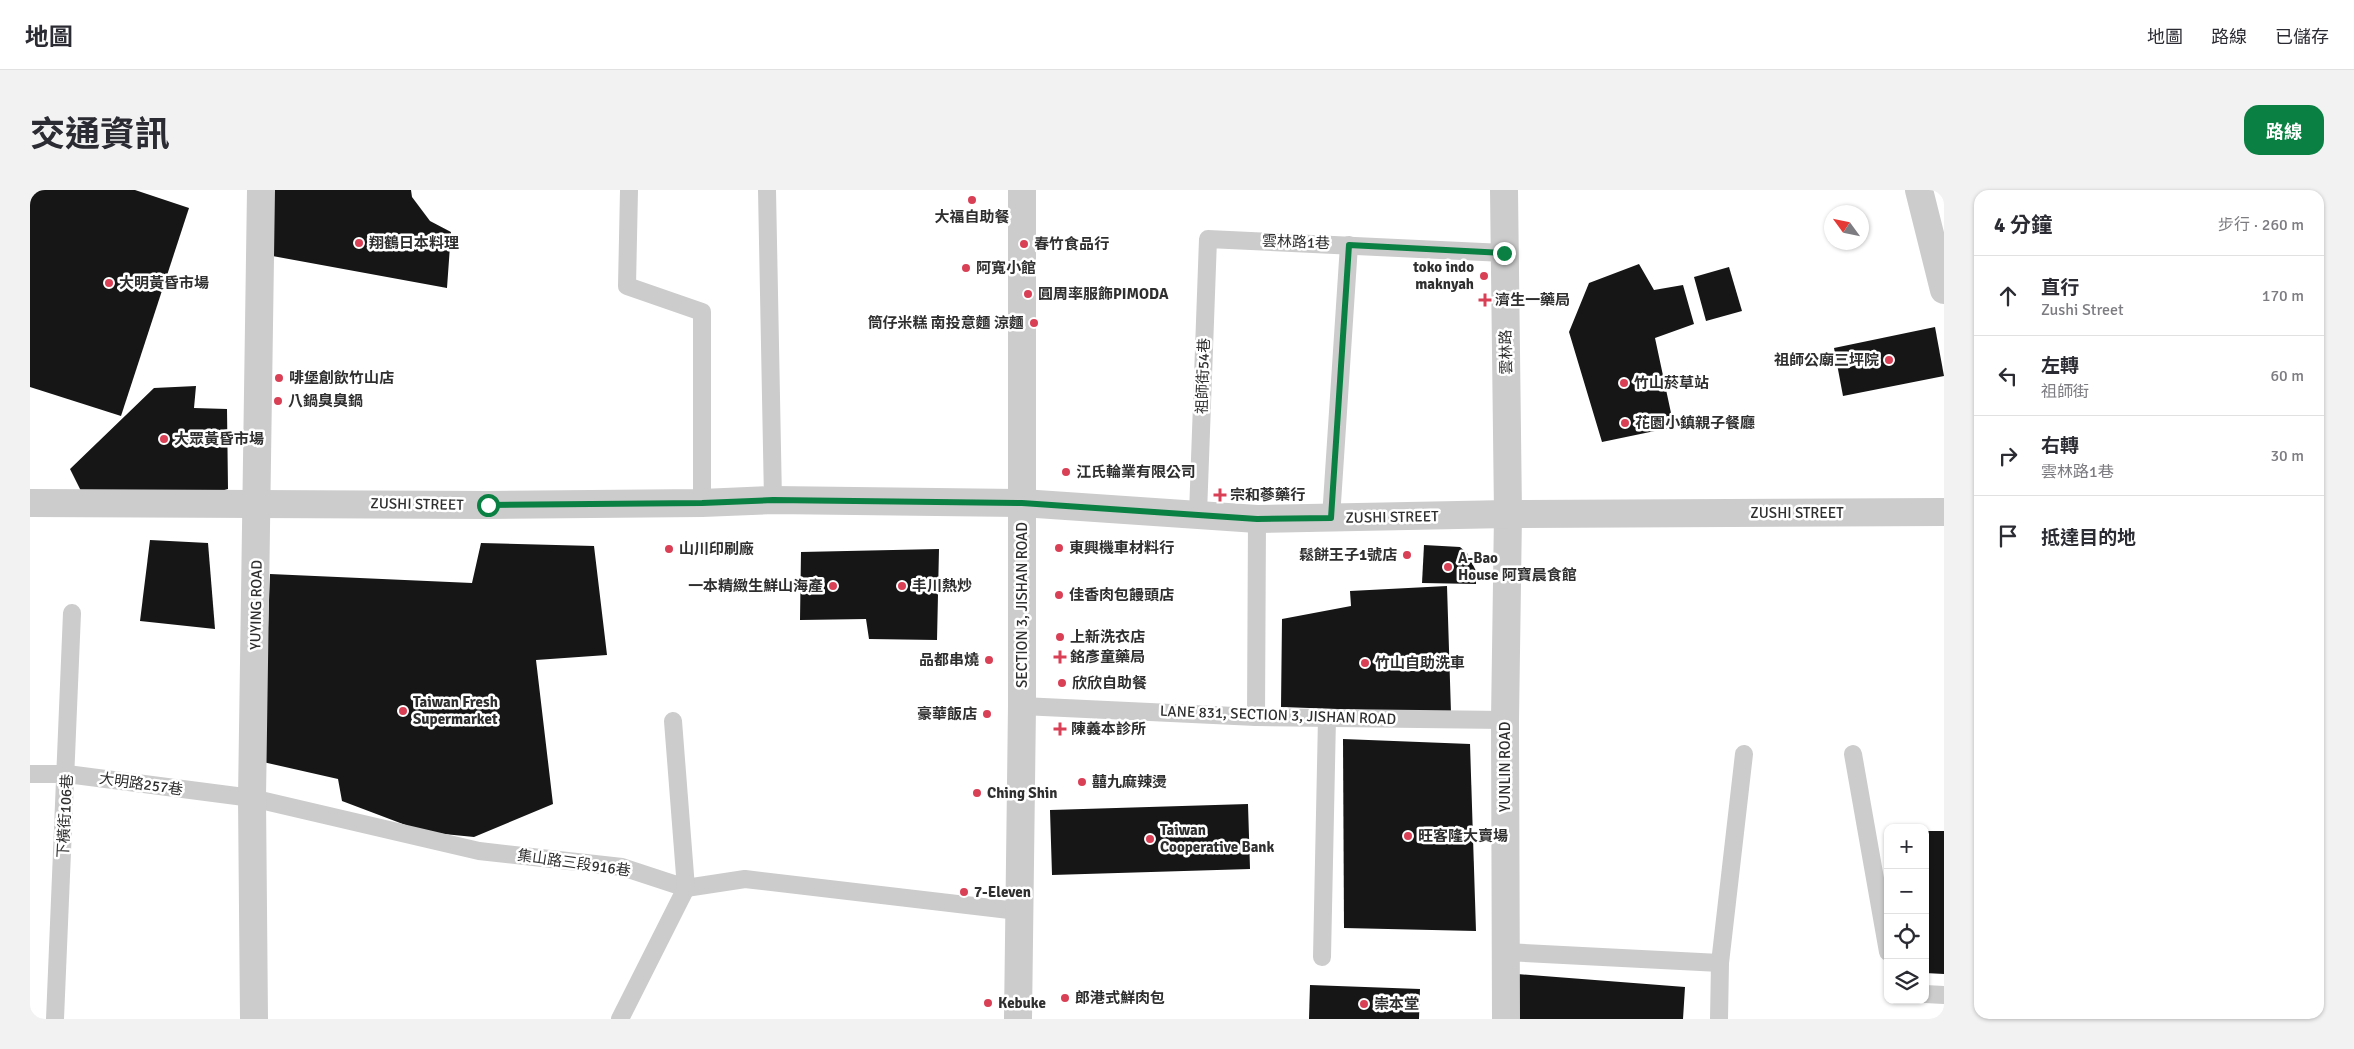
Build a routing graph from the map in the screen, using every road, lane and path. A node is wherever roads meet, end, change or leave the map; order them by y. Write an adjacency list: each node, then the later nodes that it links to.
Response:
1 (261, 190): 12 (street, YUYING ROAD)
2 (629, 190): 14 (lane)
3 (767, 190): 11 (lane)
4 (1022, 190): 15 (street, SECTION 3, JISHAN ROAD)
5 (1504, 190): 9 (street, 雲林路)
6 (1919, 190): 10 (street)
7 (1208, 239): 8 (lane, 雲林路1巷); 17 (lane, 祖師街54巷)
8 (1349, 245): 9 (lane, 雲林路1巷); 19 (lane)
9 (1504, 253): 18 (street, 雲林路)
10 (1944, 290)
11 (773, 500): 14 (street, ZUSHI STREET); 15 (street, ZUSHI STREET)
12 (258, 502): 13 (street, ZUSHI STREET); 14 (street, ZUSHI STREET); 31 (street, YUYING ROAD)
13 (30, 503)
14 (702, 503)
15 (1022, 503): 17 (street, ZUSHI STREET); 22 (street, SECTION 3, JISHAN ROAD)
16 (1944, 512): 18 (street, ZUSHI STREET)
17 (1198, 514): 20 (street, ZUSHI STREET)
18 (1508, 514): 19 (street, ZUSHI STREET); 25 (street, YUNLIN ROAD)
19 (1331, 518): 20 (street, ZUSHI STREET)
20 (1257, 519): 23 (lane)
21 (72, 613): 30 (lane, 下橫街106巷)
22 (1022, 706): 23 (lane, LANE 831, SECTION 3, JISHAN ROAD); 33 (street, SECTION 3, JISHAN ROAD)
23 (1256, 717): 24 (lane, LANE 831, SECTION 3, JISHAN ROAD)
24 (1327, 718): 25 (lane, LANE 831, SECTION 3, JISHAN ROAD); 36 (lane)
25 (1505, 720): 35 (street, YUNLIN ROAD)
26 (673, 721): 32 (lane)
27 (1744, 754): 37 (lane)
28 (1853, 754): 34 (lane)
29 (30, 774): 30 (lane, 大明路257巷)
30 (66, 774): 31 (lane, 大明路257巷); 40 (lane, 下橫街106巷)
31 (252, 798): 32 (lane, 集山路三段916巷); 41 (street, YUYING ROAD)
32 (686, 888): 33 (lane, 集山路三段916巷); 42 (lane)
33 (1018, 910): 43 (street, SECTION 3, JISHAN ROAD)
34 (1884, 929)
35 (1506, 952): 37 (lane); 44 (street, YUNLIN ROAD)
36 (1322, 957)
37 (1720, 963): 45 (lane)
38 (1929, 994): 39 (lane)
39 (1944, 995)
40 (55, 1019)
41 (254, 1019)
42 (620, 1019)
43 (1018, 1019)
44 (1506, 1019)
45 (1719, 1019)

